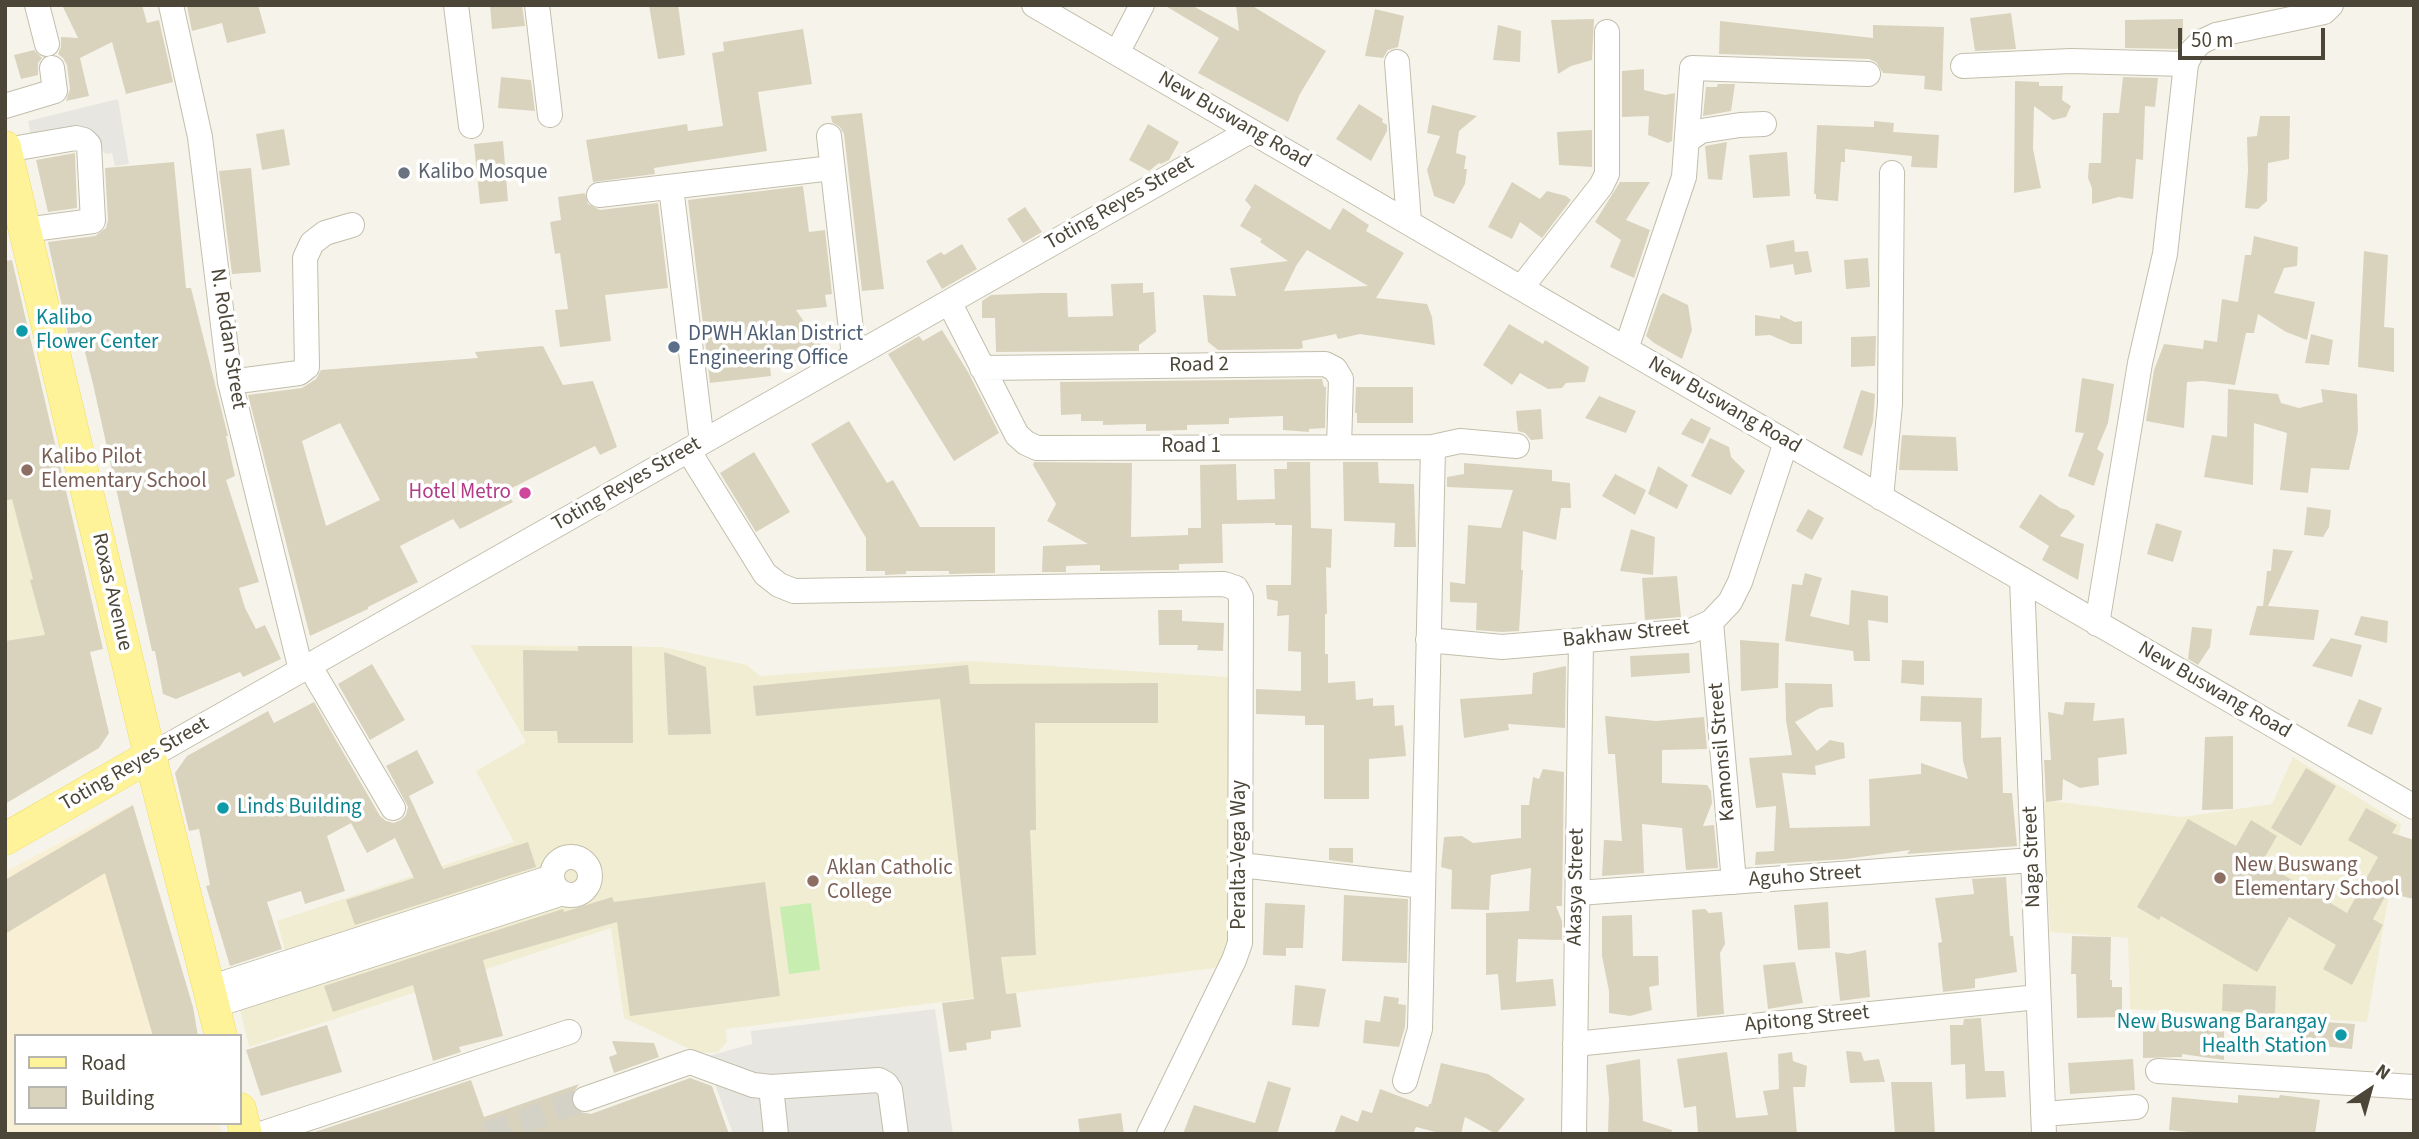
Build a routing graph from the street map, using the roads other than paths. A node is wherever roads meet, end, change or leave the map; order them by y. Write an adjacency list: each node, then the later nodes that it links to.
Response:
1 (37, 5): 9 (street)
2 (171, 5): 36 (street, N. Roldan Street)
3 (456, 5): 19 (street)
4 (537, 5): 17 (street)
5 (1034, 5): 10 (street, New Buswang Road)
6 (1142, 5): 10 (street)
7 (2331, 5): 12 (street)
8 (1606, 32): 31 (street)
9 (47, 44)
10 (1117, 53): 20 (street, New Buswang Road)
11 (1398, 62): 28 (street)
12 (2186, 64): 13 (street); 45 (street)
13 (1963, 66)
14 (52, 68): 16 (street)
15 (1868, 74): 22 (street)
16 (5, 106)
17 (550, 115)
18 (1764, 124): 22 (street)
19 (471, 126)
20 (1250, 131): 28 (street, New Buswang Road); 32 (street, Toting Reyes Street)
21 (829, 136): 24 (street)
22 (1688, 140): 33 (street)
23 (6, 148): 30 (main road, Roxas Avenue); 30 (street)
24 (832, 168): 26 (street); 34 (street)
25 (1892, 173): 42 (street)
26 (671, 187): 27 (street); 38 (street)
27 (599, 195)
28 (1409, 222): 31 (street, New Buswang Road)
29 (352, 225): 36 (street)
30 (25, 230): 49 (main road, Roxas Avenue)
31 (1521, 288): 33 (street, New Buswang Road)
32 (949, 302): 34 (street, Toting Reyes Street); 35 (street, Road 1)
33 (1626, 349): 37 (street, New Buswang Road)
34 (854, 356): 38 (street, Toting Reyes Street)
35 (982, 368): 40 (street, Road 1); 40 (street, Road 2)
36 (230, 382): 48 (street, N. Roldan Street)
37 (1786, 442): 42 (street, New Buswang Road); 44 (street, Bakhaw Street)
38 (695, 446): 48 (street, Toting Reyes Street); 54 (street, Peralta-Vega Way)
39 (1517, 446): 41 (street, Road 1)
40 (1339, 447): 41 (street, Road 1)
41 (1433, 447): 46 (street)
42 (1881, 498): 43 (street, New Buswang Road)
43 (2022, 579): 45 (street, New Buswang Road); 53 (street, Naga Street)
44 (1711, 622): 47 (street, Bakhaw Street); 55 (street, Kamonsil Street)
45 (2097, 624): 50 (street, New Buswang Road)
46 (1428, 640): 47 (street, Bakhaw Street); 57 (street)
47 (1581, 641): 58 (street, Akasya Street)
48 (305, 668): 49 (street, Toting Reyes Street); 51 (street, N. Roldan Street)
49 (150, 756): 52 (main road, Toting Reyes Street); 60 (main road, Roxas Avenue)
50 (2414, 807)
51 (393, 808)
52 (5, 839)
53 (2033, 860): 55 (street, Aguho Street); 59 (street, Naga Street)
54 (1241, 865): 57 (street); 73 (street, Peralta-Vega Way)
55 (1734, 882): 58 (street, Aguho Street)
56 (558, 885): 60 (street)
57 (1423, 886): 64 (street)
58 (1577, 893): 62 (street, Akasya Street)
59 (2038, 997): 62 (street, Apitong Street); 69 (street, Naga Street)
60 (214, 1010)
61 (569, 1032): 70 (street)
62 (1575, 1044): 74 (street, Akasya Street)
63 (2158, 1071): 66 (street)
64 (1405, 1081)
65 (771, 1087): 67 (street); 71 (street); 72 (street)
66 (2414, 1087)
67 (585, 1099)
68 (2136, 1107): 69 (street)
69 (2043, 1124)
70 (261, 1134)
71 (776, 1134)
72 (896, 1134)
73 (1149, 1134)
74 (1574, 1134)

